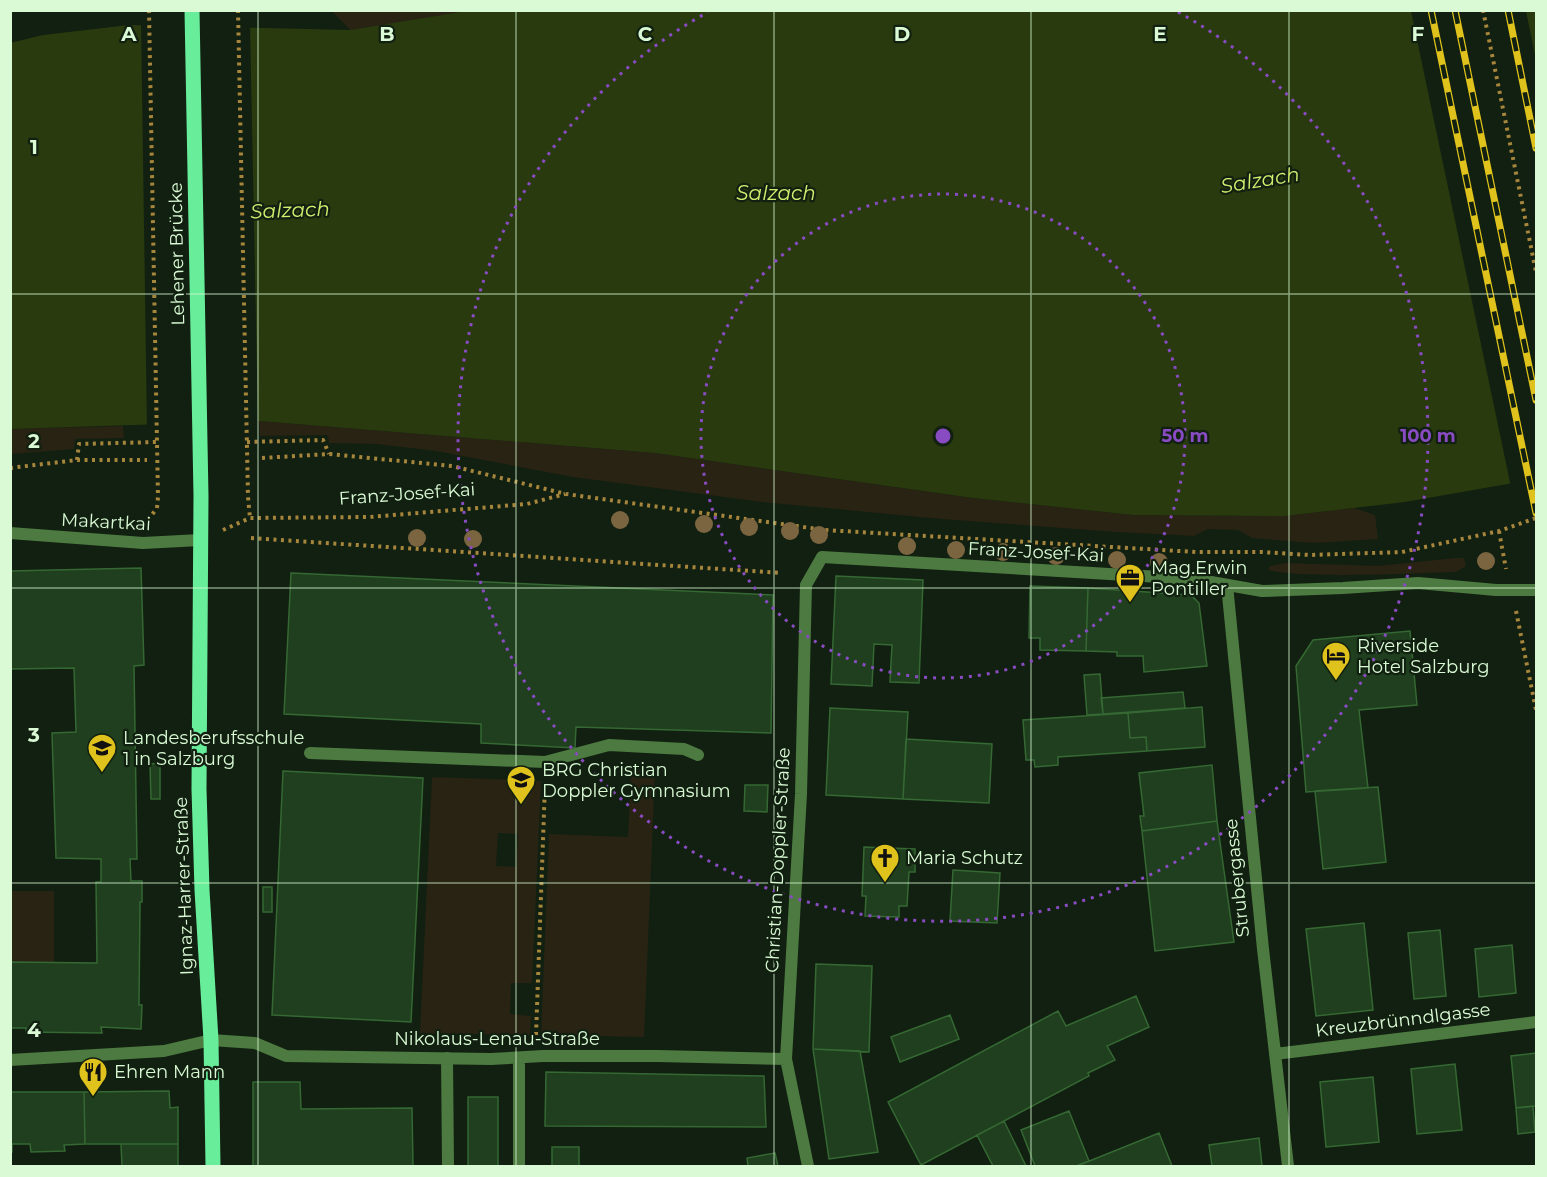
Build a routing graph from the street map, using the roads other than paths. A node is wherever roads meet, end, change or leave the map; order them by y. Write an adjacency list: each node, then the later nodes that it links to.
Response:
1 (192, 10): 2 (main road, Lehener Brücke)
2 (201, 496): 4 (main road, Ignaz-Harrer-Straße)
3 (10, 533): 4 (street, Makartkai)
4 (200, 540): 11 (main road, Ignaz-Harrer-Straße)
5 (822, 557): 6 (street, Franz-Josef-Kai); 15 (street, Christian-Doppler-Straße)
6 (1227, 585): 7 (street, Franz-Josef-Kai); 12 (street, Strubergasse)
7 (1535, 590)
8 (310, 753): 9 (street)
9 (698, 755)
10 (1536, 1022): 12 (street, Kreuzbrünndlgasse)
11 (211, 1040): 13 (street, Nikolaus-Lenau-Straße); 16 (street, Nikolaus-Lenau-Straße); 17 (main road, Ignaz-Harrer-Straße)
12 (1275, 1054): 21 (street, Strubergasse)
13 (447, 1058): 14 (street, Nikolaus-Lenau-Straße); 18 (street)
14 (519, 1058): 15 (street, Nikolaus-Lenau-Straße); 19 (street)
15 (786, 1059): 20 (street, Christian-Doppler-Straße)
16 (10, 1060)
17 (213, 1167)
18 (448, 1167)
19 (519, 1167)
20 (808, 1167)
21 (1288, 1167)

